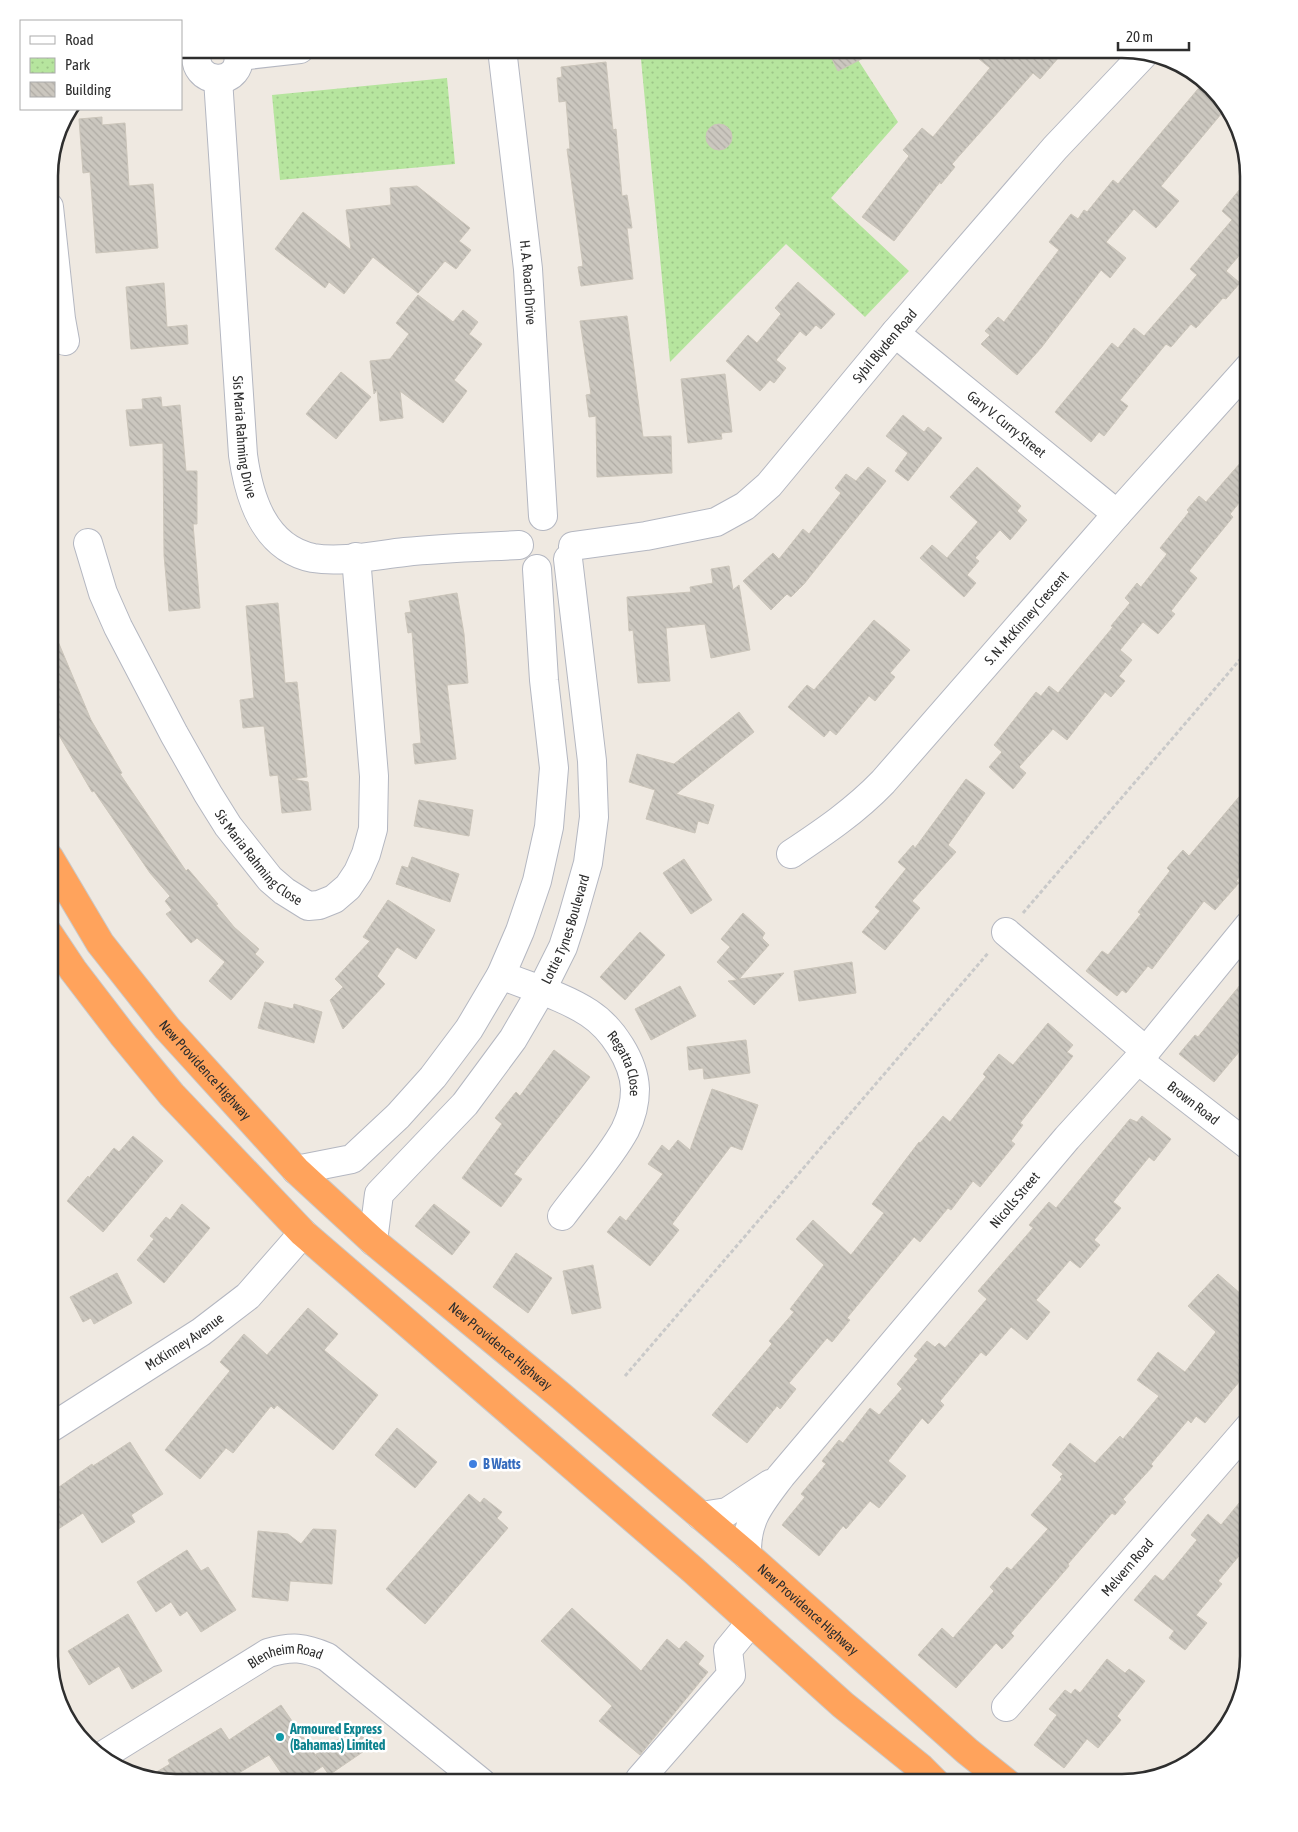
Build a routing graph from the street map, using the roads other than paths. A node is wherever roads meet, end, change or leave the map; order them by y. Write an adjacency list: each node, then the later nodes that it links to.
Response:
1 (193, 58): 5 (street)
2 (237, 58): 5 (street)
3 (503, 58): 11 (street, H. A. Roach Drive)
4 (1140, 59): 7 (street, Sybil Blyden Road)
5 (218, 79): 15 (street, Sis Maria Rahming Drive)
6 (58, 291): 8 (street)
7 (896, 333): 10 (street, Gary V. Curry Street); 14 (street, Sybil Blyden Road)
8 (65, 341)
9 (1240, 377): 10 (street, S. N. McKinney Crescent)
10 (1117, 514): 17 (street, S. N. McKinney Crescent)
11 (543, 516): 13 (street); 14 (street)
12 (88, 543): 15 (street, Sis Maria Rahming Close)
13 (519, 545): 15 (street, Sis Maria Rahming Drive); 16 (street)
14 (570, 552): 16 (street); 23 (street, Lottie Tynes Boulevard)
15 (356, 557)
16 (537, 568): 22 (street)
17 (791, 854)
18 (58, 871): 26 (highway, New Providence Highway)
19 (1006, 932): 24 (street, Brown Road)
20 (1240, 936): 24 (street, Nicolls Street)
21 (58, 948): 28 (highway)
22 (501, 975): 23 (street, Regatta Close); 26 (street)
23 (541, 991): 27 (street, Regatta Close); 29 (street, Lottie Tynes Boulevard)
24 (1142, 1056): 25 (street, Brown Road); 32 (street, Nicolls Street)
25 (1240, 1138)
26 (296, 1170): 29 (highway, New Providence Highway)
27 (562, 1216)
28 (302, 1233): 30 (street, McKinney Avenue); 35 (highway)
29 (373, 1241): 33 (highway, New Providence Highway)
30 (58, 1423)
31 (1240, 1436): 36 (street, Melvern Road)
32 (781, 1476): 33 (street); 34 (street)
33 (701, 1516): 34 (highway, New Providence Highway)
34 (747, 1555): 41 (highway, New Providence Highway)
35 (752, 1622): 39 (street); 40 (highway)
36 (1006, 1707)
37 (107, 1753): 38 (street, Blenheim Road)
38 (471, 1774)
39 (644, 1774)
40 (926, 1774)
41 (996, 1774)

